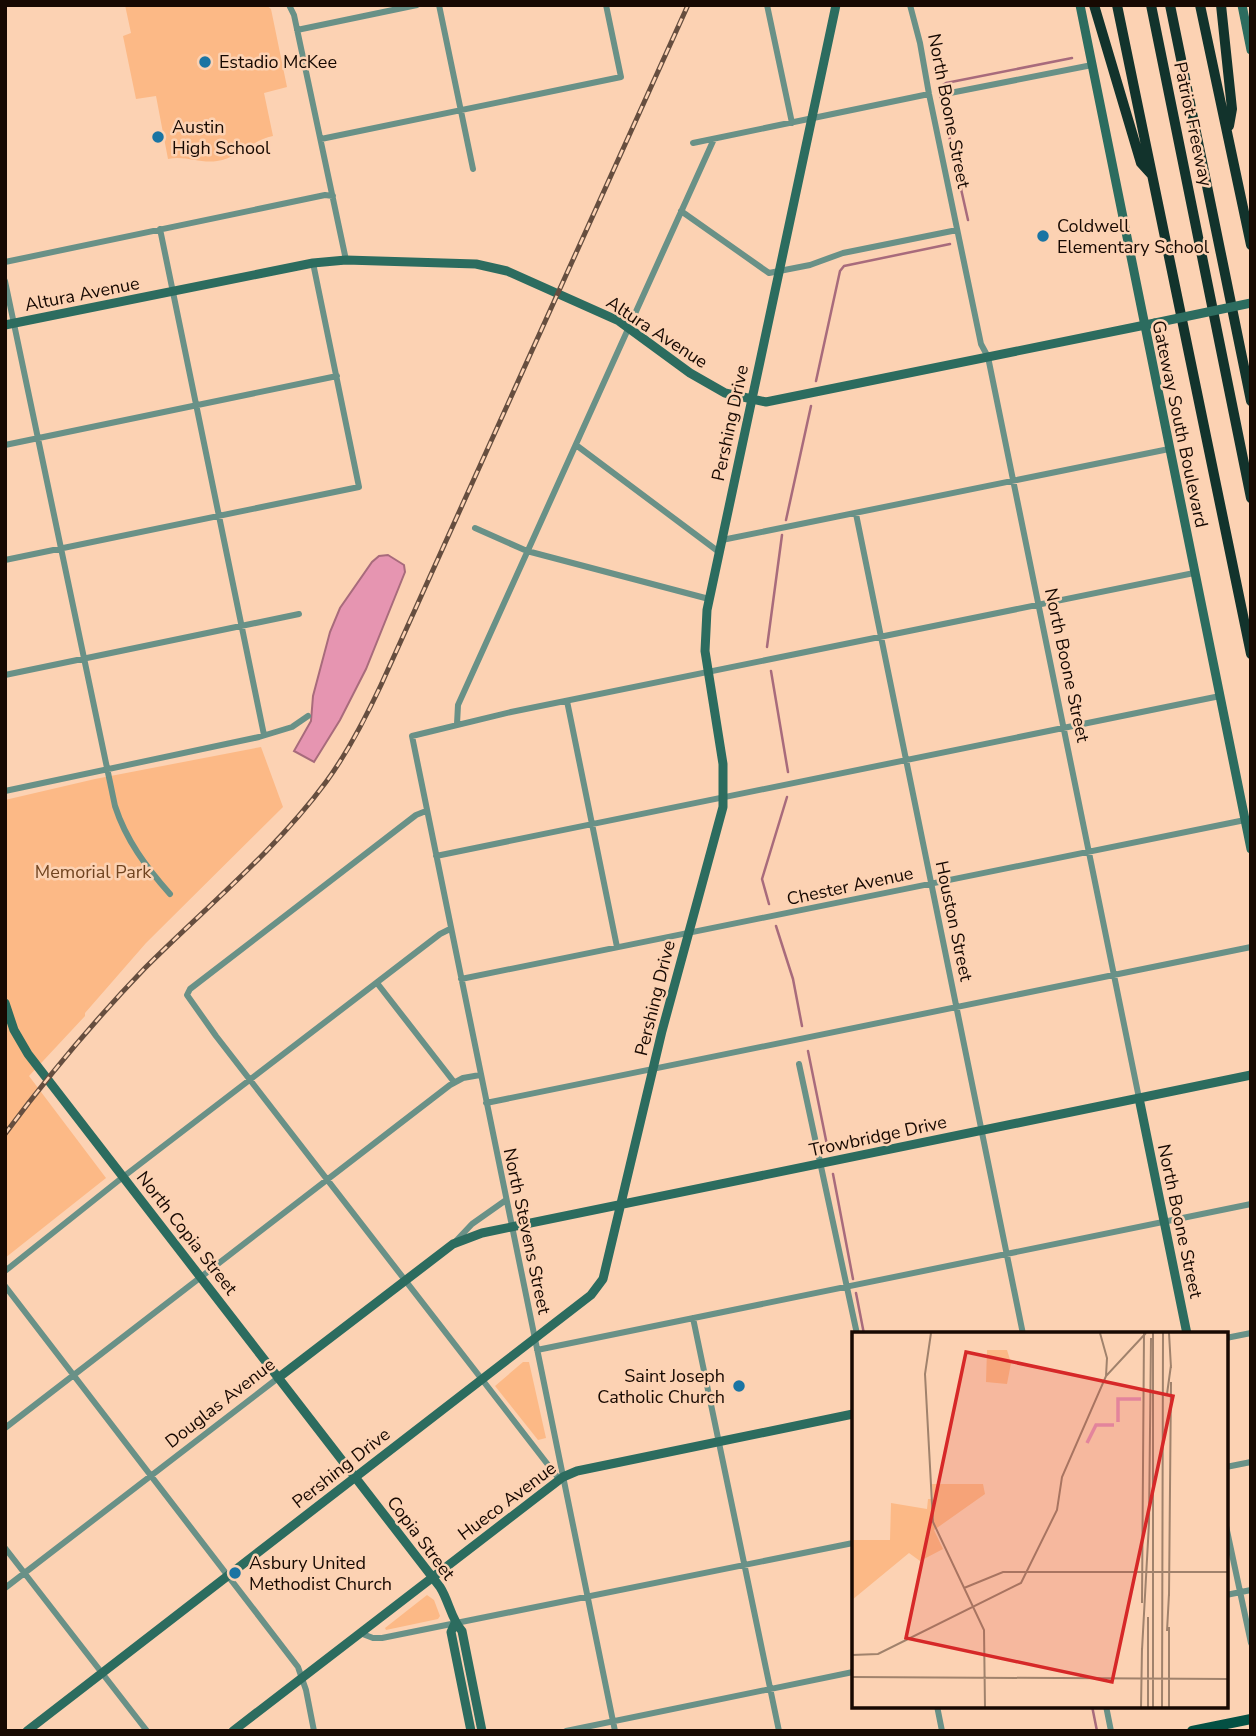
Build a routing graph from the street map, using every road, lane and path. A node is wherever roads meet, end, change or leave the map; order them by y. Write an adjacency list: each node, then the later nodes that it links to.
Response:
1 (289, 5): 16 (street)
2 (417, 5): 16 (street)
3 (439, 5): 22 (street)
4 (606, 5): 22 (street)
5 (767, 5): 24 (street)
6 (836, 5): 23 (main road, Pershing Drive)
7 (910, 5): 21 (street, North Boone Street)
8 (1080, 5): 19 (main road, Gateway South Boulevard)
9 (1094, 5): 30 (highway)
10 (1117, 5): 30 (highway)
11 (1151, 5): 56 (highway, Patriot Freeway)
12 (1170, 5): 49 (highway, Patriot Freeway)
13 (1200, 5): 25 (highway)
14 (1221, 5): 25 (highway)
15 (1242, 5): 17 (main road)
16 (298, 30): 26 (street)
17 (1249, 31): 18 (main road)
18 (1251, 50)
19 (1092, 65): 20 (street); 44 (main road, Gateway South Boulevard)
20 (950, 93)
21 (929, 94): 23 (street); 34 (street, North Boone Street)
22 (461, 110): 26 (street); 29 (street)
23 (812, 118): 24 (street); 39 (main road, Pershing Drive)
24 (792, 123): 27 (street)
25 (1228, 132): 35 (highway)
26 (321, 139): 31 (street)
27 (714, 139): 28 (street); 32 (street)
28 (693, 143)
29 (473, 169)
30 (1152, 175): 71 (highway)
31 (333, 196): 33 (street); 36 (street)
32 (681, 211): 39 (street); 45 (street)
33 (160, 229): 37 (street); 41 (street)
34 (957, 230): 39 (street); 46 (street, North Boone Street)
35 (1251, 245)
36 (346, 260): 38 (main road, Altura Avenue); 45 (main road, Altura Avenue)
37 (5, 262)
38 (313, 263): 41 (main road, Altura Avenue); 47 (street)
39 (779, 272): 48 (main road, Pershing Drive)
40 (5, 281): 43 (street)
41 (173, 292): 43 (main road, Altura Avenue); 50 (street)
42 (1251, 303): 44 (main road, Altura Avenue, bridge)
43 (10, 324): 51 (street)
44 (1143, 325): 46 (main road, Altura Avenue); 54 (main road, Gateway South Boulevard)
45 (628, 328): 48 (main road, Altura Avenue); 53 (street)
46 (988, 358): 48 (main road, Altura Avenue); 55 (street, North Boone Street)
47 (337, 376): 50 (street); 58 (street)
48 (751, 399): 60 (main road, Pershing Drive)
49 (1251, 401)
50 (197, 406): 51 (street); 58 (street)
51 (38, 438): 52 (street); 61 (street)
52 (5, 445)
53 (576, 445): 62 (street); 63 (street)
54 (1169, 449): 55 (street); 65 (main road, Gateway South Boulevard)
55 (1013, 481): 57 (street); 67 (street, North Boone Street)
56 (1251, 498)
57 (856, 514): 60 (street); 70 (street, Houston Street)
58 (219, 516): 61 (street); 69 (street)
59 (475, 528): 62 (street)
60 (722, 540): 63 (main road, Pershing Drive)
61 (61, 548): 64 (street); 72 (street)
62 (527, 551): 66 (street); 78 (street)
63 (719, 552): 66 (main road, Pershing Drive)
64 (5, 560)
65 (1194, 573): 67 (street); 75 (main road, Gateway South Boulevard)
66 (709, 599): 73 (main road, Pershing Drive)
67 (1038, 604): 70 (street); 79 (street, North Boone Street)
68 (299, 614): 69 (street)
69 (242, 626): 72 (street); 80 (street)
70 (882, 637): 73 (street); 81 (street, Houston Street)
71 (1251, 654)
72 (84, 659): 74 (street); 82 (street)
73 (708, 672): 76 (street); 84 (main road, Pershing Drive)
74 (5, 675)
75 (1220, 696): 79 (street); 86 (main road, Gateway South Boulevard)
76 (567, 701): 78 (street); 87 (street)
77 (308, 716): 80 (street)
78 (457, 724): 85 (street, North Stevens Street)
79 (1063, 728): 81 (street); 89 (street, North Boone Street)
80 (264, 735): 82 (street)
81 (906, 760): 84 (street); 91 (street, Houston Street)
82 (107, 770): 83 (street); 92 (street)
83 (5, 791)
84 (723, 797): 87 (street); 94 (main road, Pershing Drive)
85 (426, 811): 90 (street, North Stevens Street); 107 (street)
86 (1245, 820): 88 (main road, Gateway South Boulevard); 89 (street, Chester Avenue)
87 (593, 824): 90 (street); 95 (street)
88 (1251, 849)
89 (1088, 851): 91 (street, Chester Avenue); 97 (street, North Boone Street)
90 (436, 856): 93 (street, North Stevens Street)
91 (932, 883): 94 (street, Chester Avenue); 101 (street, Houston Street)
92 (170, 894)
93 (450, 929): 98 (street, North Stevens Street); 99 (street)
94 (688, 934): 95 (street, Chester Avenue); 104 (main road, Pershing Drive)
95 (618, 947): 98 (street, Chester Avenue)
96 (1251, 947): 97 (street)
97 (1114, 975): 101 (street); 109 (street, North Boone Street)
98 (461, 979): 105 (street, North Stevens Street)
99 (377, 983): 107 (street); 108 (street)
100 (5, 1003): 102 (main road, North Copia Street)
101 (957, 1007): 104 (street); 111 (street, Houston Street)
102 (8, 1021): 113 (main road, North Copia Street)
103 (799, 1064): 112 (street)
104 (653, 1069): 110 (street); 116 (main road, Pershing Drive)
105 (480, 1075): 108 (street); 110 (street, North Stevens Street)
106 (1251, 1075): 109 (main road, Trowbridge Drive)
107 (251, 1080): 113 (street); 114 (street)
108 (454, 1082): 114 (street)
109 (1139, 1098): 111 (main road, Trowbridge Drive); 118 (main road, North Boone Street)
110 (486, 1103): 115 (street, North Stevens Street)
111 (982, 1130): 112 (main road, Trowbridge Drive); 121 (street, Houston Street)
112 (821, 1164): 116 (main road, Trowbridge Drive); 126 (street)
113 (123, 1177): 122 (street); 123 (main road, North Copia Street)
114 (328, 1180): 123 (street); 124 (street)
115 (506, 1200): 119 (street, North Stevens Street); 120 (street, Douglas Avenue)
116 (622, 1204): 119 (main road, Trowbridge Drive); 133 (main road, Pershing Drive)
117 (1251, 1204): 118 (street)
118 (1164, 1222): 121 (street); 130 (main road, North Boone Street)
119 (512, 1227): 120 (main road, Douglas Avenue); 133 (street, North Stevens Street)
120 (453, 1244): 124 (main road, Douglas Avenue)
121 (1007, 1254): 126 (street); 129 (street, Houston Street)
122 (5, 1271)
123 (201, 1278): 135 (street); 136 (main road, North Copia Street)
124 (405, 1280): 136 (main road, Douglas Avenue); 137 (street)
125 (5, 1286): 135 (street)
126 (847, 1287): 127 (street); 128 (street)
127 (693, 1318): 134 (street); 140 (street)
128 (856, 1332)
129 (1023, 1332)
130 (1187, 1332)
131 (1251, 1333): 132 (street)
132 (1228, 1338)
133 (534, 1339): 134 (street, North Stevens Street); 137 (main road, Pershing Drive)
134 (537, 1350): 145 (street, North Stevens Street)
135 (73, 1376): 139 (street); 143 (street)
136 (278, 1378): 143 (street, Douglas Avenue); 144 (main road, North Copia Street)
137 (482, 1379): 144 (main road, Pershing Drive); 145 (street)
138 (852, 1414): 140 (main road, Hueco Avenue)
139 (5, 1428)
140 (719, 1442): 145 (main road, Hueco Avenue); 149 (street)
141 (1251, 1462): 142 (street)
142 (1228, 1467)
143 (152, 1475): 150 (street, Douglas Avenue); 151 (street)
144 (355, 1477): 151 (main road, Pershing Drive); 152 (main road, Copia Street)
145 (561, 1478): 152 (main road, Hueco Avenue); 157 (street, North Stevens Street)
146 (1228, 1535): 155 (street)
147 (852, 1543): 149 (street)
148 (5, 1548): 150 (street)
149 (744, 1565): 157 (street); 164 (street)
150 (25, 1573): 153 (street, Douglas Avenue); 161 (street)
151 (228, 1575): 161 (main road, Pershing Drive); 163 (street)
152 (432, 1577): 158 (main road, Copia Street); 159 (main road, Hueco Avenue)
153 (5, 1588)
154 (1251, 1590): 155 (street)
155 (1240, 1592): 156 (street); 160 (street)
156 (1228, 1595)
157 (588, 1598): 158 (street); 168 (street, North Stevens Street)
158 (455, 1623): 159 (street); 173 (main road, Copia Street); 174 (main road, Copia Street)
159 (360, 1633): 163 (main road, Hueco Avenue)
160 (1251, 1643)
161 (102, 1672): 169 (main road, Pershing Drive); 170 (street)
162 (852, 1672): 164 (street)
163 (302, 1677): 171 (main road, Hueco Avenue); 172 (street)
164 (770, 1689): 168 (street); 177 (street)
165 (937, 1708): 178 (street)
166 (1106, 1708): 179 (street)
167 (1251, 1719): 180 (main road)
168 (613, 1721): 175 (street); 176 (street, North Stevens Street)
169 (27, 1731)
170 (147, 1731)
171 (233, 1731)
172 (314, 1731)
173 (471, 1731)
174 (482, 1731)
175 (566, 1731)
176 (615, 1731)
177 (779, 1731)
178 (942, 1731)
179 (1111, 1731)
180 (1192, 1731)

